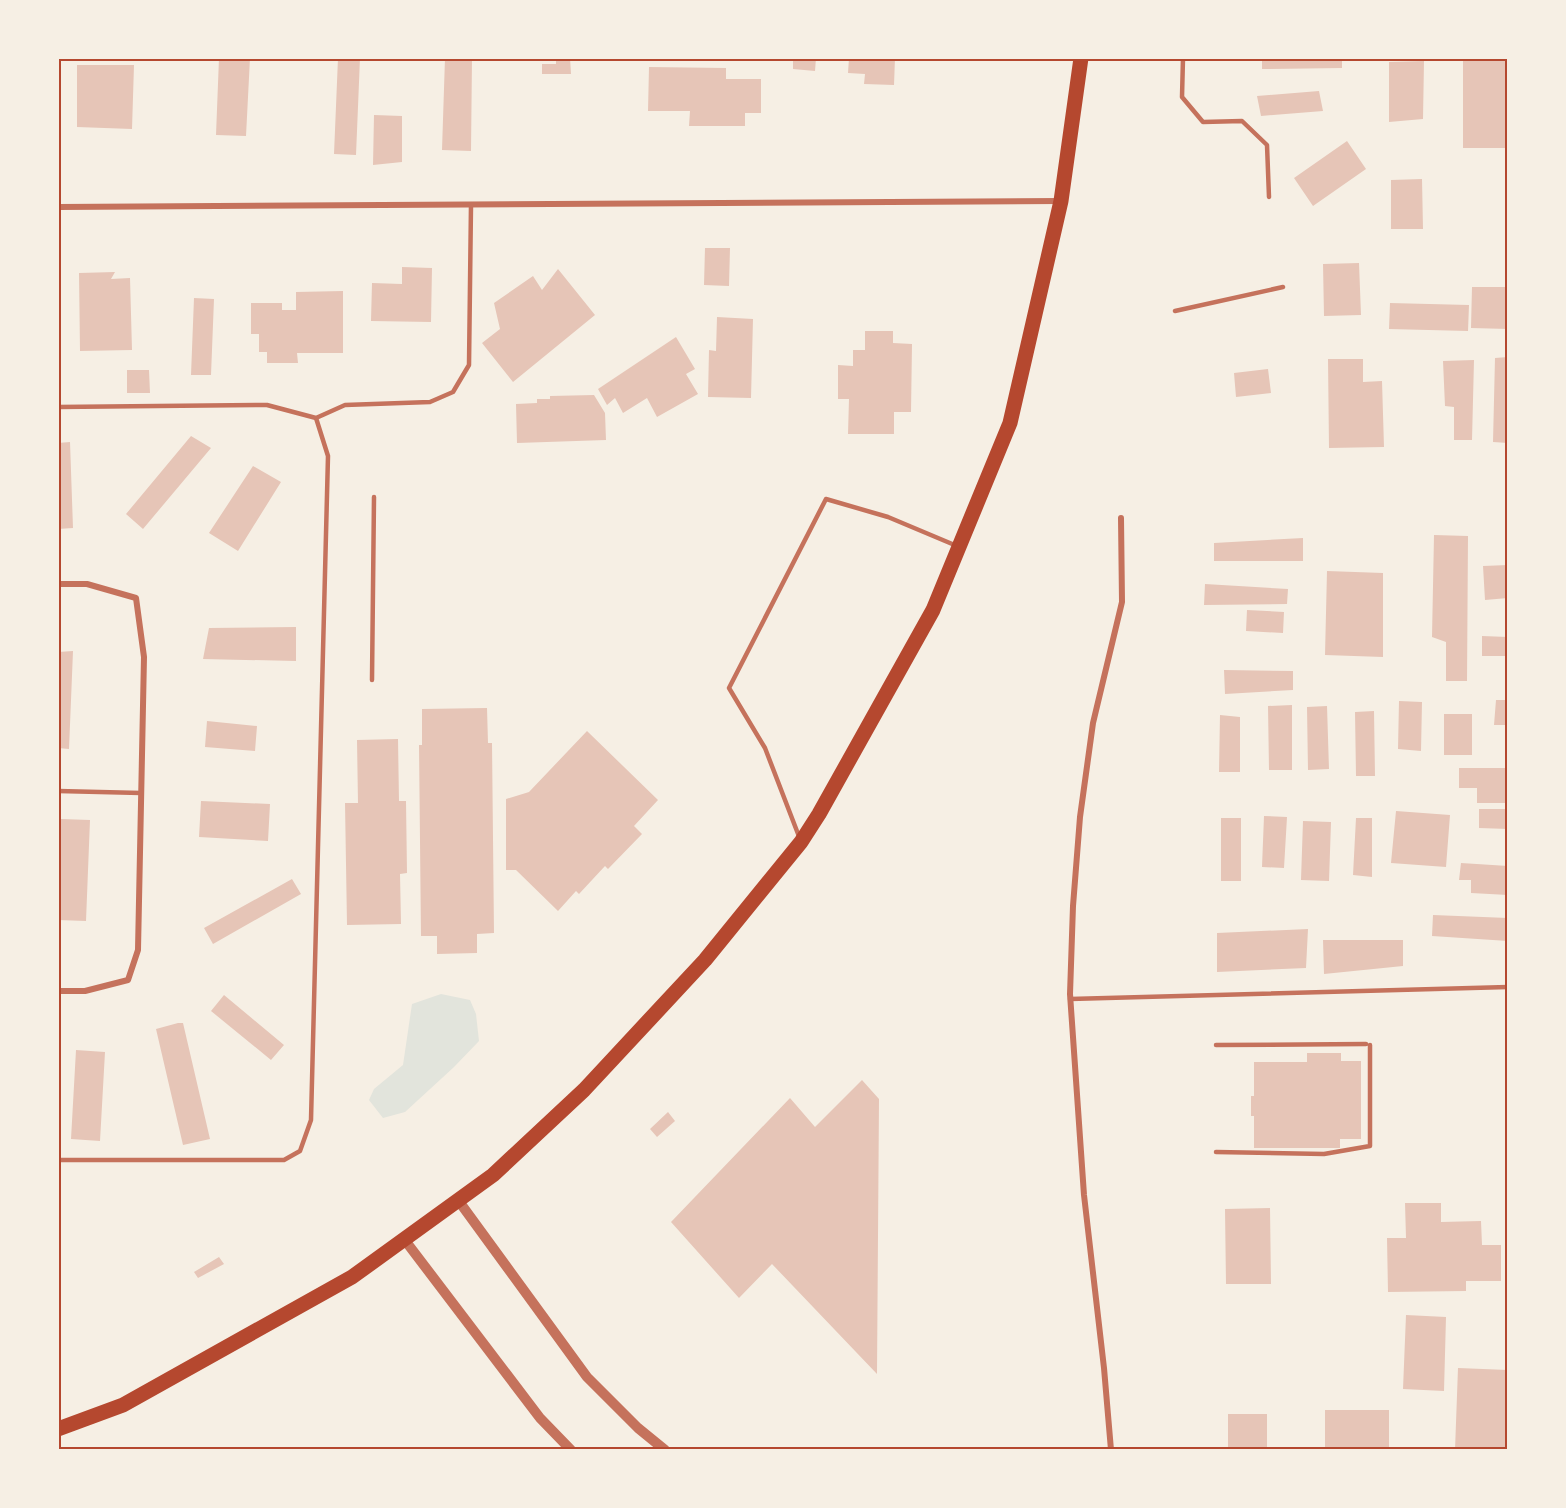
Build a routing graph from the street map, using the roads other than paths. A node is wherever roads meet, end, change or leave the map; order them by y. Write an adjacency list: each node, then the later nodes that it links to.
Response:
1 (1081, 58): 4 (main road)
2 (1183, 58): 3 (lane)
3 (1269, 197)
4 (1061, 201): 5 (street); 13 (main road)
5 (471, 205): 6 (street); 10 (lane)
6 (58, 207)
7 (1283, 287): 8 (lane)
8 (1175, 311)
9 (58, 407): 10 (lane)
10 (316, 418): 24 (lane)
11 (374, 497): 15 (lane)
12 (1121, 518): 21 (street)
13 (959, 546): 18 (main road); 18 (lane)
14 (58, 584): 17 (street)
15 (372, 680)
16 (58, 791): 17 (lane)
17 (141, 793): 20 (street)
18 (801, 842): 25 (main road)
19 (1508, 987): 21 (lane)
20 (58, 990)
21 (1070, 999): 30 (street)
22 (1216, 1045): 23 (lane)
23 (1216, 1152)
24 (58, 1160)
25 (458, 1200): 26 (main road); 29 (street)
26 (404, 1239): 27 (main road); 28 (street)
27 (58, 1429)
28 (571, 1449)
29 (665, 1449)
30 (1111, 1449)

